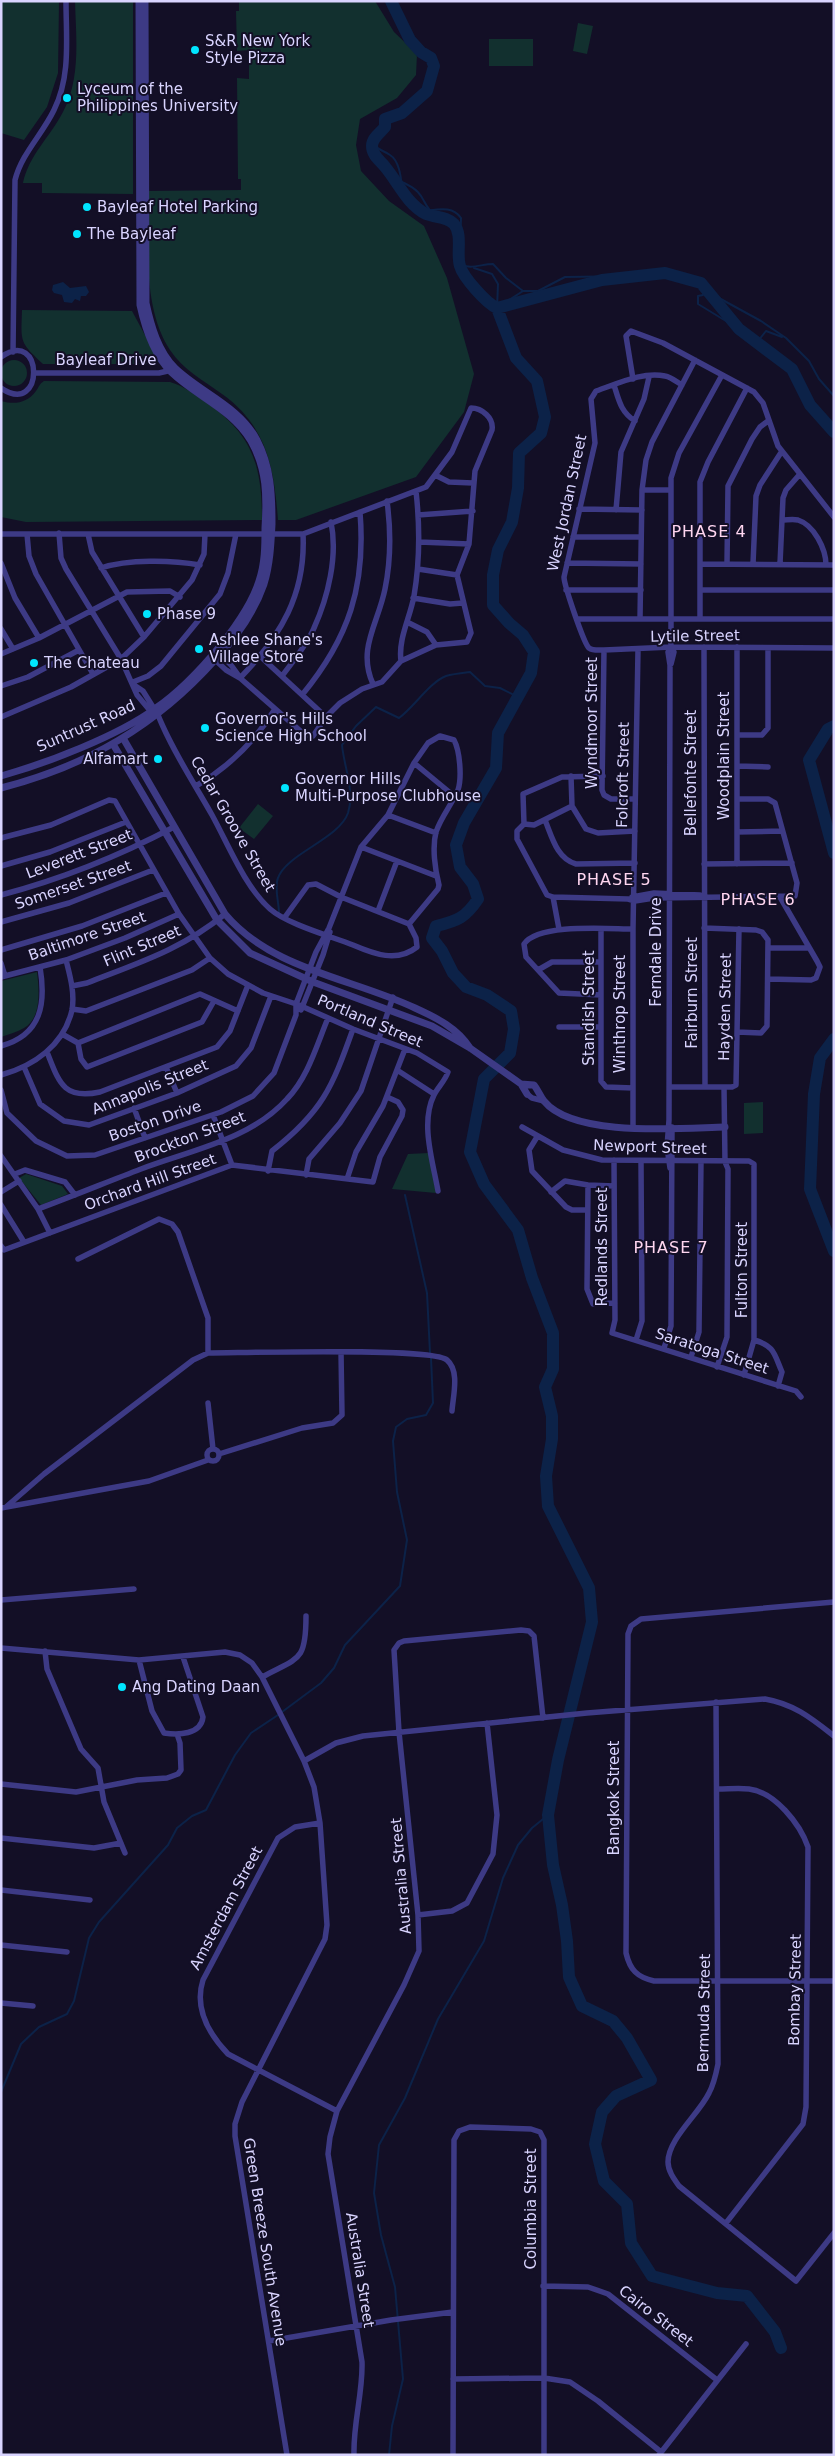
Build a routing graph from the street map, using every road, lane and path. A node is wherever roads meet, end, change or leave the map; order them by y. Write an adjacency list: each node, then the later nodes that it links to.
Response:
1 (66, 1): 4 (street)
2 (138, 1): 7 (street)
3 (145, 1): 7 (street)
4 (13, 352): 5 (street); 8 (street)
5 (1, 357)
6 (695, 360): 9 (street); 11 (street); 13 (street)
7 (173, 369): 8 (street, Bayleaf Drive); 41 (street, Suntrust Road)
8 (35, 372): 14 (street)
9 (722, 375): 15 (street); 23 (street, Ferndale Drive)
10 (649, 376): 11 (street, West Jordan Street); 13 (street, West Jordan Street); 16 (street)
11 (633, 379): 12 (street, West Jordan Street)
12 (614, 385): 16 (street); 26 (street, West Jordan Street)
13 (682, 385): 22 (street)
14 (1, 388)
15 (748, 388): 17 (street); 50 (street)
16 (636, 421): 27 (street)
17 (768, 421): 18 (street); 51 (street)
18 (782, 451): 19 (street); 52 (street)
19 (800, 474): 32 (street); 33 (street)
20 (435, 475): 21 (street); 21 (street); 24 (street)
21 (473, 483): 29 (street)
22 (642, 490): 23 (street); 28 (street)
23 (671, 490): 71 (street, Ferndale Drive)
24 (416, 492): 25 (street); 31 (street)
25 (387, 501): 30 (street); 98 (street)
26 (580, 509): 27 (street); 43 (street, West Jordan Street)
27 (616, 510): 28 (street)
28 (642, 510): 44 (street)
29 (473, 511): 31 (street); 46 (street)
30 (360, 512): 34 (street); 100 (street)
31 (418, 515): 45 (street)
32 (834, 517)
33 (782, 520): 53 (street); 56 (street)
34 (331, 522): 42 (street); 95 (street)
35 (59, 533): 37 (street); 38 (street); 68 (street)
36 (1, 534): 37 (street)
37 (28, 534): 75 (street)
38 (88, 534): 39 (street); 57 (street)
39 (205, 534): 40 (street); 55 (street)
40 (236, 534): 41 (street); 97 (street)
41 (268, 534): 42 (street); 90 (street, Suntrust Road)
42 (303, 534): 91 (street)
43 (573, 536): 44 (street); 48 (street, West Jordan Street)
44 (641, 537): 49 (street)
45 (420, 542): 46 (street); 58 (street)
46 (469, 544): 59 (street)
47 (1, 563): 77 (street)
48 (567, 563): 49 (street); 60 (street, West Jordan Street)
49 (641, 564): 61 (street)
50 (700, 564): 51 (street); 62 (street)
51 (727, 564): 52 (street)
52 (753, 564): 53 (street)
53 (780, 564): 56 (street)
54 (834, 564): 56 (street)
55 (200, 565): 57 (street); 65 (street)
56 (826, 565)
57 (102, 568): 64 (street)
58 (418, 570): 59 (street); 66 (street)
59 (457, 575): 67 (street)
60 (566, 590): 61 (street); 69 (street, West Jordan Street)
61 (640, 590): 70 (street)
62 (700, 590): 63 (street); 72 (street)
63 (834, 590)
64 (118, 596): 65 (street); 68 (street); 78 (street)
65 (180, 597): 78 (street)
66 (414, 598): 67 (street); 74 (street)
67 (463, 602): 79 (street)
68 (92, 611): 75 (street); 92 (street)
69 (577, 619): 70 (street); 87 (street, Lytile Street)
70 (640, 619): 71 (street)
71 (671, 619): 72 (street); 80 (street, Ferndale Drive)
72 (700, 619): 73 (street)
73 (834, 620)
74 (407, 622): 79 (street); 93 (street)
75 (64, 625): 77 (street); 86 (street)
76 (1, 629): 85 (street)
77 (39, 638): 85 (street)
78 (144, 638): 92 (street)
79 (436, 645): 93 (street)
80 (671, 648): 81 (street, Lytile Street); 88 (street, Lytile Street); 146 (street, Ferndale Drive)
81 (704, 648): 82 (street, Lytile Street); 138 (street, Bellefonte Street)
82 (737, 648): 83 (street, Lytile Street); 107 (street, Woodplain Street)
83 (768, 648): 84 (street, Lytile Street); 107 (street)
84 (834, 648)
85 (14, 649): 89 (street)
86 (79, 650): 94 (street); 99 (street)
87 (604, 650): 88 (street, Lytile Street); 115 (street, Wyndmoor Street)
88 (638, 650): 119 (street, Folcroft Street)
89 (1, 654)
90 (216, 655): 96 (street); 102 (street, Suntrust Road)
91 (261, 657): 95 (street); 96 (street)
92 (121, 658): 94 (street); 97 (street)
93 (401, 661): 98 (street)
94 (93, 674): 103 (street)
95 (282, 676): 100 (street)
96 (240, 678): 101 (street)
97 (134, 684): 102 (street)
98 (373, 684): 104 (street)
99 (1, 686)
100 (302, 695): 104 (street)
101 (275, 709): 104 (street); 116 (street)
102 (155, 713): 105 (street, Suntrust Road); 108 (street, Suntrust Road); 116 (street, Cedar Groove Street)
103 (1, 717)
104 (326, 717)
105 (117, 730): 106 (street, Suntrust Road); 108 (street)
106 (109, 734): 109 (street); 113 (street, Suntrust Road)
107 (737, 735): 111 (street, Woodplain Street)
108 (123, 738): 109 (street, Suntrust Road); 126 (street)
109 (113, 744): 117 (street, Suntrust Road); 129 (street)
110 (414, 763): 118 (street); 118 (street); 122 (street)
111 (737, 766): 112 (street); 120 (street, Woodplain Street)
112 (768, 767)
113 (1, 776)
114 (571, 776): 115 (street); 121 (street); 125 (street)
115 (603, 776): 119 (street, Wyndmoor Street)
116 (196, 786): 154 (street, Cedar Groove Street)
117 (1, 788)
118 (454, 796): 131 (street)
119 (635, 799): 127 (street, Folcroft Street)
120 (737, 799): 128 (street); 130 (street, Woodplain Street)
121 (572, 806): 123 (street); 127 (street)
122 (388, 815): 131 (street); 134 (street)
123 (545, 820): 125 (street); 136 (street)
124 (126, 822): 132 (street, Portland Street); 133 (street, Portland Street); 140 (street)
125 (524, 824): 147 (street)
126 (174, 827): 129 (street, Leverett Street); 153 (street)
127 (635, 830): 136 (street, Folcroft Street)
128 (781, 831): 130 (street); 137 (street)
129 (164, 832): 133 (street, Leverett Street); 155 (street)
130 (737, 832): 139 (street, Woodplain Street)
131 (436, 833): 142 (street)
132 (1, 838)
133 (140, 845): 141 (street, Portland Street); 144 (street, Leverett Street)
134 (361, 847): 135 (street); 145 (street)
135 (397, 861): 142 (street); 151 (street)
136 (635, 863): 150 (street, Folcroft Street)
137 (792, 863): 139 (street); 149 (street)
138 (704, 864): 139 (street); 148 (street, Bellefonte Street)
139 (737, 864)
140 (1, 866)
141 (153, 870): 143 (street, Portland Street); 156 (street, Somerset Street)
142 (436, 876): 157 (street)
143 (166, 892): 152 (street, Portland Street); 167 (street)
144 (1, 895)
145 (341, 896): 151 (street); 154 (street); 163 (street)
146 (668, 896): 148 (street); 150 (street); 207 (street, Ferndale Drive)
147 (553, 897): 150 (street); 159 (street)
148 (705, 897): 149 (street); 158 (street, Fairburn Street)
149 (780, 897): 166 (street)
150 (633, 898): 161 (street, Winthrop Street)
151 (378, 911): 157 (street)
152 (179, 914): 164 (street, Portland Street); 169 (street, Baltimore Street)
153 (225, 914): 155 (street, Flint Street); 173 (street)
154 (285, 917): 163 (street, Cedar Groove Street)
155 (217, 920): 164 (street, Flint Street); 176 (street)
156 (1, 922)
157 (409, 924): 163 (street, Cedar Groove Street)
158 (704, 928): 162 (street); 208 (street, Fairburn Street)
159 (559, 929): 160 (street); 174 (street)
160 (601, 929): 161 (street); 170 (street, Standish Street)
161 (633, 929): 210 (street, Winthrop Street)
162 (739, 929): 165 (street); 194 (street, Hayden Street)
163 (328, 935): 173 (street)
164 (195, 938): 168 (street, Portland Street); 179 (street, Flint Street)
165 (770, 948): 166 (street); 177 (street)
166 (809, 948): 177 (street)
167 (1, 950)
168 (210, 958): 178 (street, Portland Street); 187 (street)
169 (66, 960): 172 (street, Baltimore Street); 179 (street)
170 (601, 962): 174 (street); 180 (street, Standish Street)
171 (1, 963): 175 (street)
172 (40, 967): 175 (street, Baltimore Street); 198 (street)
173 (314, 970): 176 (street); 182 (street)
174 (538, 970): 180 (street)
175 (3, 976)
176 (310, 980): 184 (street); 185 (street); 186 (street)
177 (768, 980): 194 (street)
178 (248, 985): 181 (street, Portland Street); 188 (street)
179 (72, 986): 187 (street)
180 (601, 995): 192 (street, Standish Street)
181 (271, 996): 184 (street, Portland Street); 212 (street, Annapolis Street)
182 (393, 997): 186 (street); 200 (street)
183 (214, 1001): 188 (street); 197 (street); 197 (street)
184 (296, 1004): 185 (street, Portland Street); 189 (street)
185 (303, 1007): 189 (street); 190 (street, Portland Street)
186 (388, 1009): 196 (street); 200 (street)
187 (72, 1010): 195 (street)
188 (238, 1011): 203 (street)
189 (296, 1015): 218 (street, Boston Drive)
190 (328, 1018): 193 (street, Portland Street); 226 (street, Brockton Street)
191 (559, 1027): 192 (street)
192 (601, 1027): 210 (street, Standish Street)
193 (354, 1029): 196 (street, Portland Street); 235 (street)
194 (737, 1032): 209 (street, Hayden Street)
195 (62, 1034): 197 (street); 201 (street)
196 (380, 1039): 199 (street, Portland Street); 237 (street)
197 (78, 1043)
198 (1, 1046)
199 (405, 1048): 204 (street); 213 (street, Portland Street)
200 (470, 1048): 206 (street)
201 (47, 1052): 202 (street); 203 (street)
202 (24, 1067): 205 (street); 217 (street, Annapolis Street)
203 (166, 1067): 212 (street)
204 (397, 1070): 213 (street); 215 (street)
205 (1, 1075)
206 (520, 1083): 214 (street); 216 (street)
207 (669, 1086): 208 (street); 222 (street, Ferndale Drive)
208 (705, 1087): 209 (street)
209 (724, 1087): 223 (street)
210 (633, 1088): 221 (street, Winthrop Street)
211 (1, 1090): 219 (street, Boston Drive)
212 (177, 1093): 217 (street, Annapolis Street)
213 (434, 1094): 242 (street, Portland Street)
214 (527, 1094): 216 (street)
215 (387, 1097): 238 (street); 238 (street, Orchard Hill Street)
216 (544, 1101): 221 (street)
217 (134, 1108): 225 (street)
218 (213, 1114): 225 (street, Boston Drive); 226 (street)
219 (4, 1115): 225 (street, Boston Drive)
220 (522, 1127): 224 (street, Newport Street)
221 (633, 1128): 222 (street)
222 (670, 1128): 223 (street); 230 (street, Ferndale Drive)
223 (725, 1128): 232 (street)
224 (537, 1137): 228 (street, Newport Street); 244 (street)
225 (144, 1138)
226 (223, 1140): 234 (street); 245 (street, Brockton Street)
227 (2, 1159): 236 (street)
228 (614, 1160): 229 (street, Newport Street); 241 (street, Redlands Street)
229 (641, 1161): 230 (street, Newport Street); 255 (street)
230 (670, 1161): 231 (street, Newport Street); 257 (street, Ferndale Drive)
231 (701, 1161): 232 (street, Newport Street); 260 (street)
232 (725, 1162): 233 (street, Newport Street); 261 (street)
233 (754, 1164): 256 (street, Fulton Street)
234 (232, 1165): 235 (street, Orchard Hill Street); 249 (street, Orchard Hill Street)
235 (268, 1170): 237 (street, Orchard Hill Street)
236 (14, 1174): 239 (street); 245 (street)
237 (306, 1175): 238 (street, Orchard Hill Street)
238 (347, 1179)
239 (19, 1181): 243 (street); 247 (street)
240 (588, 1185): 241 (street); 244 (street); 248 (street)
241 (614, 1186): 253 (street, Redlands Street)
242 (438, 1191)
243 (1, 1192)
244 (551, 1192): 248 (street)
245 (75, 1196): 247 (street, Brockton Street)
246 (1, 1204): 250 (street)
247 (38, 1209): 249 (street)
248 (587, 1210): 253 (street)
249 (50, 1232): 250 (street, Orchard Hill Street)
250 (24, 1242): 251 (street, Orchard Hill Street)
251 (1, 1246)
252 (78, 1259): 259 (street)
253 (615, 1303): 254 (street, Redlands Street)
254 (612, 1333): 255 (street, Saratoga Street)
255 (636, 1340): 257 (street, Saratoga Street)
256 (754, 1340): 262 (street, Fulton Street); 263 (street)
257 (664, 1348): 260 (street, Saratoga Street)
258 (341, 1352): 259 (street); 266 (street); 267 (street)
259 (208, 1353): 269 (street)
260 (691, 1357): 261 (street, Saratoga Street)
261 (717, 1366): 262 (street, Saratoga Street)
262 (744, 1375): 263 (street, Saratoga Street)
263 (778, 1386): 264 (street, Saratoga Street)
264 (802, 1397)
265 (208, 1404): 267 (street)
266 (452, 1411)
267 (216, 1451): 268 (street); 268 (street)
268 (208, 1460): 269 (street)
269 (4, 1507)
270 (134, 1589): 271 (street)
271 (1, 1600)
272 (834, 1602): 280 (street, Bangkok Street)
273 (306, 1616): 278 (street)
274 (1, 1648): 275 (street, Green Breeze South Avenue)
275 (45, 1651): 277 (street, Green Breeze South Avenue); 288 (street)
276 (182, 1657): 277 (street, Green Breeze South Avenue); 278 (street, Green Breeze South Avenue); 284 (street)
277 (139, 1660): 284 (street)
278 (262, 1677): 286 (street, Green Breeze South Avenue)
279 (716, 1702): 280 (street); 285 (street); 289 (street, Bermuda Street)
280 (626, 1710): 281 (street); 299 (street, Bangkok Street)
281 (543, 1718): 282 (street); 283 (street, Australia Street)
282 (487, 1723): 283 (street); 296 (street)
283 (399, 1732): 286 (street); 296 (street, Australia Street)
284 (177, 1734): 288 (street)
285 (834, 1736)
286 (304, 1761): 290 (street, Green Breeze South Avenue)
287 (1, 1784): 288 (street)
288 (100, 1786): 292 (street)
289 (718, 1790): 299 (street, Bermuda Street); 301 (street, Bombay Street)
290 (320, 1823): 304 (street, Green Breeze South Avenue); 304 (street, Amsterdam Street)
291 (1, 1838): 292 (street)
292 (121, 1843): 293 (street)
293 (125, 1853)
294 (1, 1890): 295 (street)
295 (90, 1900)
296 (418, 1915): 305 (street, Australia Street)
297 (1, 1945): 298 (street)
298 (67, 1952)
299 (718, 1981): 301 (street, Bangkok Street); 306 (street, Bermuda Street)
300 (834, 1981): 301 (street, Bangkok Street)
301 (808, 1982): 306 (street, Bombay Street)
302 (1, 2003): 303 (street)
303 (33, 2006)
304 (258, 2070): 305 (street, Amsterdam Street); 311 (street, Green Breeze South Avenue)
305 (337, 2111): 310 (street, Australia Street)
306 (726, 2223): 307 (street, Bermuda Street)
307 (834, 2233)
308 (543, 2286): 309 (street, Columbia Street); 313 (street, Columbia Street); 315 (street, Cairo Street)
309 (453, 2312): 310 (street); 314 (street, Columbia Street)
310 (356, 2326): 311 (street); 318 (street, Australia Street)
311 (269, 2341): 317 (street, Green Breeze South Avenue)
312 (746, 2344): 315 (street)
313 (544, 2378): 314 (street); 316 (street); 320 (street, Columbia Street)
314 (453, 2379): 319 (street, Columbia Street)
315 (717, 2380): 316 (street)
316 (660, 2454)
317 (287, 2455)
318 (354, 2455)
319 (453, 2455)
320 (544, 2455)

